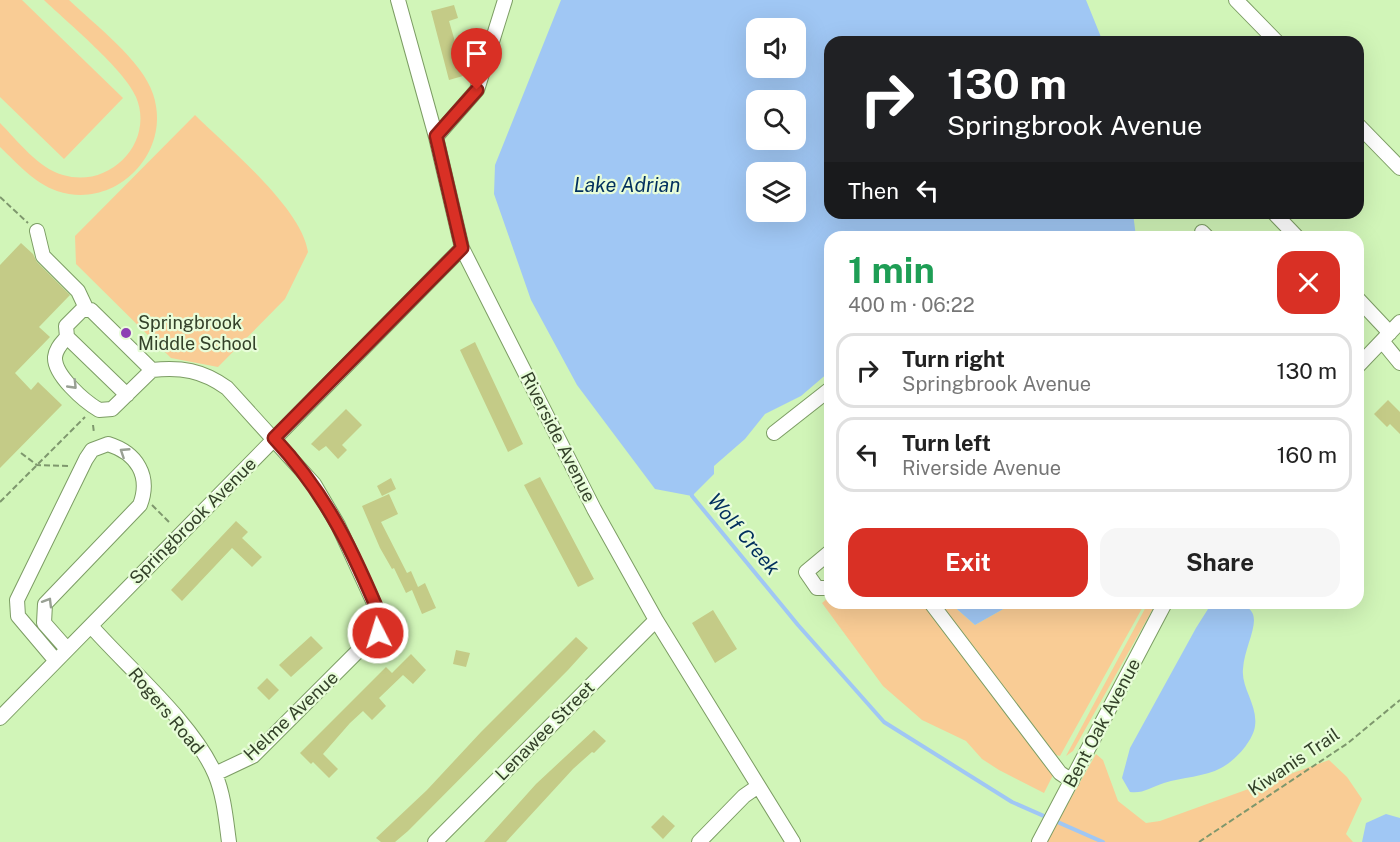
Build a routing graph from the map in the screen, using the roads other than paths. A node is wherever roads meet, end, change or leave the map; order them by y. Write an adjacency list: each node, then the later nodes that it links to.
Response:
1 (398, 0): 6 (street, Riverside Avenue)
2 (506, 0): 6 (street)
3 (1236, 0): 4 (street)
4 (1271, 36)
5 (1364, 131): 7 (street)
6 (436, 136): 11 (street, Riverside Avenue)
7 (1400, 168)
8 (1280, 219): 10 (street)
9 (37, 231): 13 (street)
10 (1291, 231)
11 (462, 248): 23 (street, Springbrook Avenue); 28 (street, Riverside Avenue)
12 (1364, 307): 16 (street)
13 (86, 308): 15 (street); 19 (street)
14 (1400, 322): 16 (street)
15 (67, 337): 20 (street); 20 (street, one-way to 20)
16 (1386, 337): 17 (street); 18 (street)
17 (1364, 360)
18 (1400, 363)
19 (152, 370): 20 (street); 23 (street)
20 (127, 394)
21 (824, 394): 22 (street)
22 (774, 433)
23 (274, 438): 29 (street, Springbrook Avenue); 33 (street, Helme Avenue)
24 (824, 557): 25 (street)
25 (824, 588)
26 (936, 609): 34 (street)
27 (1162, 609): 34 (street, Bent Oak Avenue)
28 (656, 620): 35 (street, Riverside Avenue); 37 (street, Lenawee Street)
29 (91, 626): 30 (street, Springbrook Avenue); 33 (street, Rogers Road)
30 (67, 649): 31 (street, Springbrook Avenue); 31 (street, one-way to 31)
31 (56, 661): 32 (street, Springbrook Avenue)
32 (0, 718)
33 (215, 774): 36 (street, Rogers Road)
34 (1072, 781): 40 (street, Bent Oak Avenue)
35 (757, 787): 38 (street); 39 (street, Riverside Avenue)
36 (229, 842)
37 (435, 842)
38 (699, 842)
39 (793, 842)
40 (1038, 842)

